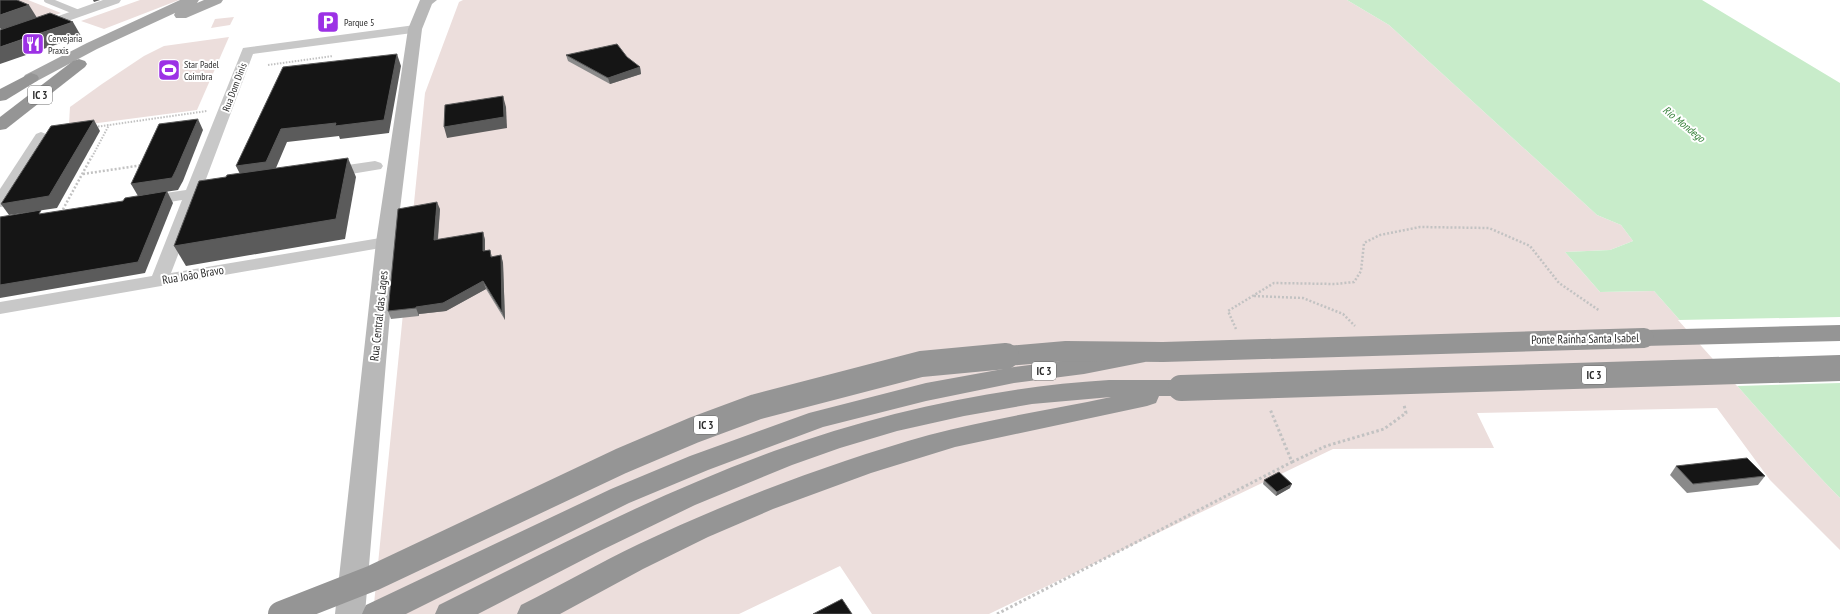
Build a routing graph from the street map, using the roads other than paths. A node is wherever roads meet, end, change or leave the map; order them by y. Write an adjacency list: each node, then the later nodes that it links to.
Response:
1 (47, 0): 6 (lane)
2 (115, 0): 6 (street)
3 (192, 0): 10 (main road)
4 (216, 0): 9 (main road)
5 (430, 0): 7 (main road, Rua Central das Lages)
6 (79, 13): 8 (street)
7 (417, 24): 18 (street, Rua Dom Dinis); 21 (main road, Rua Central das Lages)
8 (0, 41)
9 (79, 64): 12 (highway, IC 3); 13 (highway, IC 3)
10 (31, 78): 11 (highway)
11 (0, 96)
12 (0, 110)
13 (0, 125)
14 (41, 137): 19 (street)
15 (375, 166): 16 (street)
16 (314, 175)
17 (223, 189): 18 (street)
18 (193, 193): 20 (street); 22 (street, Rua Dom Dinis)
19 (0, 202)
20 (131, 203)
21 (386, 242): 22 (street, Rua João Bravo); 29 (main road, Rua Central das Lages)
22 (159, 281): 23 (street, Rua João Bravo)
23 (0, 308)
24 (1840, 334): 25 (highway, Ponte Rainha Santa Isabel / IC 3, bridge)
25 (1163, 352): 28 (highway, IC 3, bridge); 30 (highway, IC 3, bridge)
26 (1840, 368): 27 (highway, IC 3, bridge)
27 (1181, 388): 31 (highway, IC 3); 32 (highway, IC 3)
28 (281, 614)
29 (350, 614)
30 (377, 614)
31 (450, 614)
32 (532, 614)

